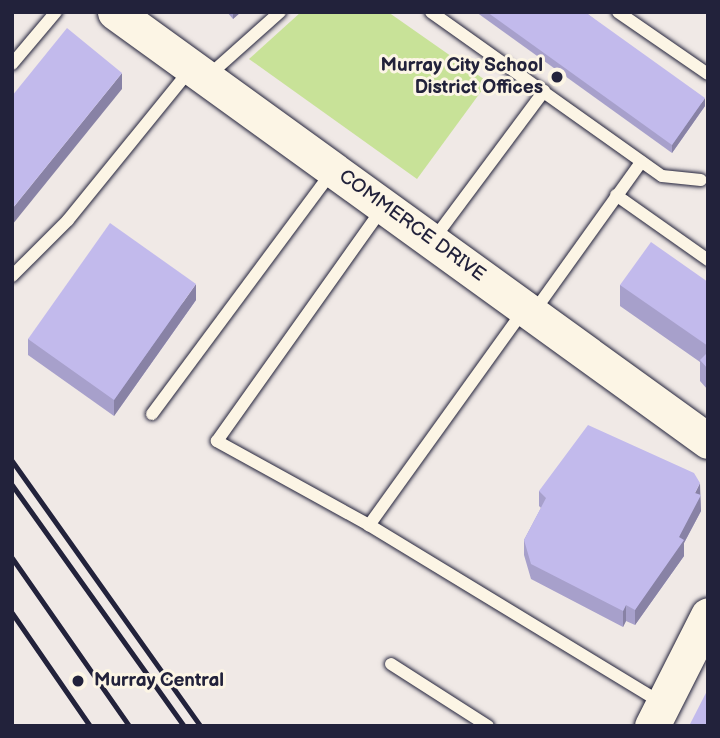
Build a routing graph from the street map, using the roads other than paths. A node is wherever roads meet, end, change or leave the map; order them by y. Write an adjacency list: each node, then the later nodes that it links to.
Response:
1 (56, 12): 6 (lane)
2 (115, 12): 7 (street, COMMERCE DRIVE)
3 (280, 12): 7 (lane)
4 (431, 12): 9 (lane)
5 (618, 12): 8 (lane)
6 (12, 64)
7 (199, 73): 11 (street, COMMERCE DRIVE); 17 (lane)
8 (708, 74)
9 (544, 91): 10 (lane); 15 (lane)
10 (641, 162): 12 (lane); 13 (lane)
11 (334, 169): 14 (street, COMMERCE DRIVE); 19 (lane)
12 (705, 178)
13 (617, 195): 16 (lane); 18 (lane)
14 (384, 206): 15 (street, COMMERCE DRIVE); 21 (lane)
15 (433, 241): 18 (street, COMMERCE DRIVE)
16 (708, 260)
17 (12, 276)
18 (529, 311): 20 (street, COMMERCE DRIVE); 21 (lane)
19 (152, 414)
20 (708, 441)
21 (369, 525): 24 (lane)
22 (708, 615): 24 (street)
23 (391, 664): 25 (lane)
24 (657, 715)
25 (488, 726)

